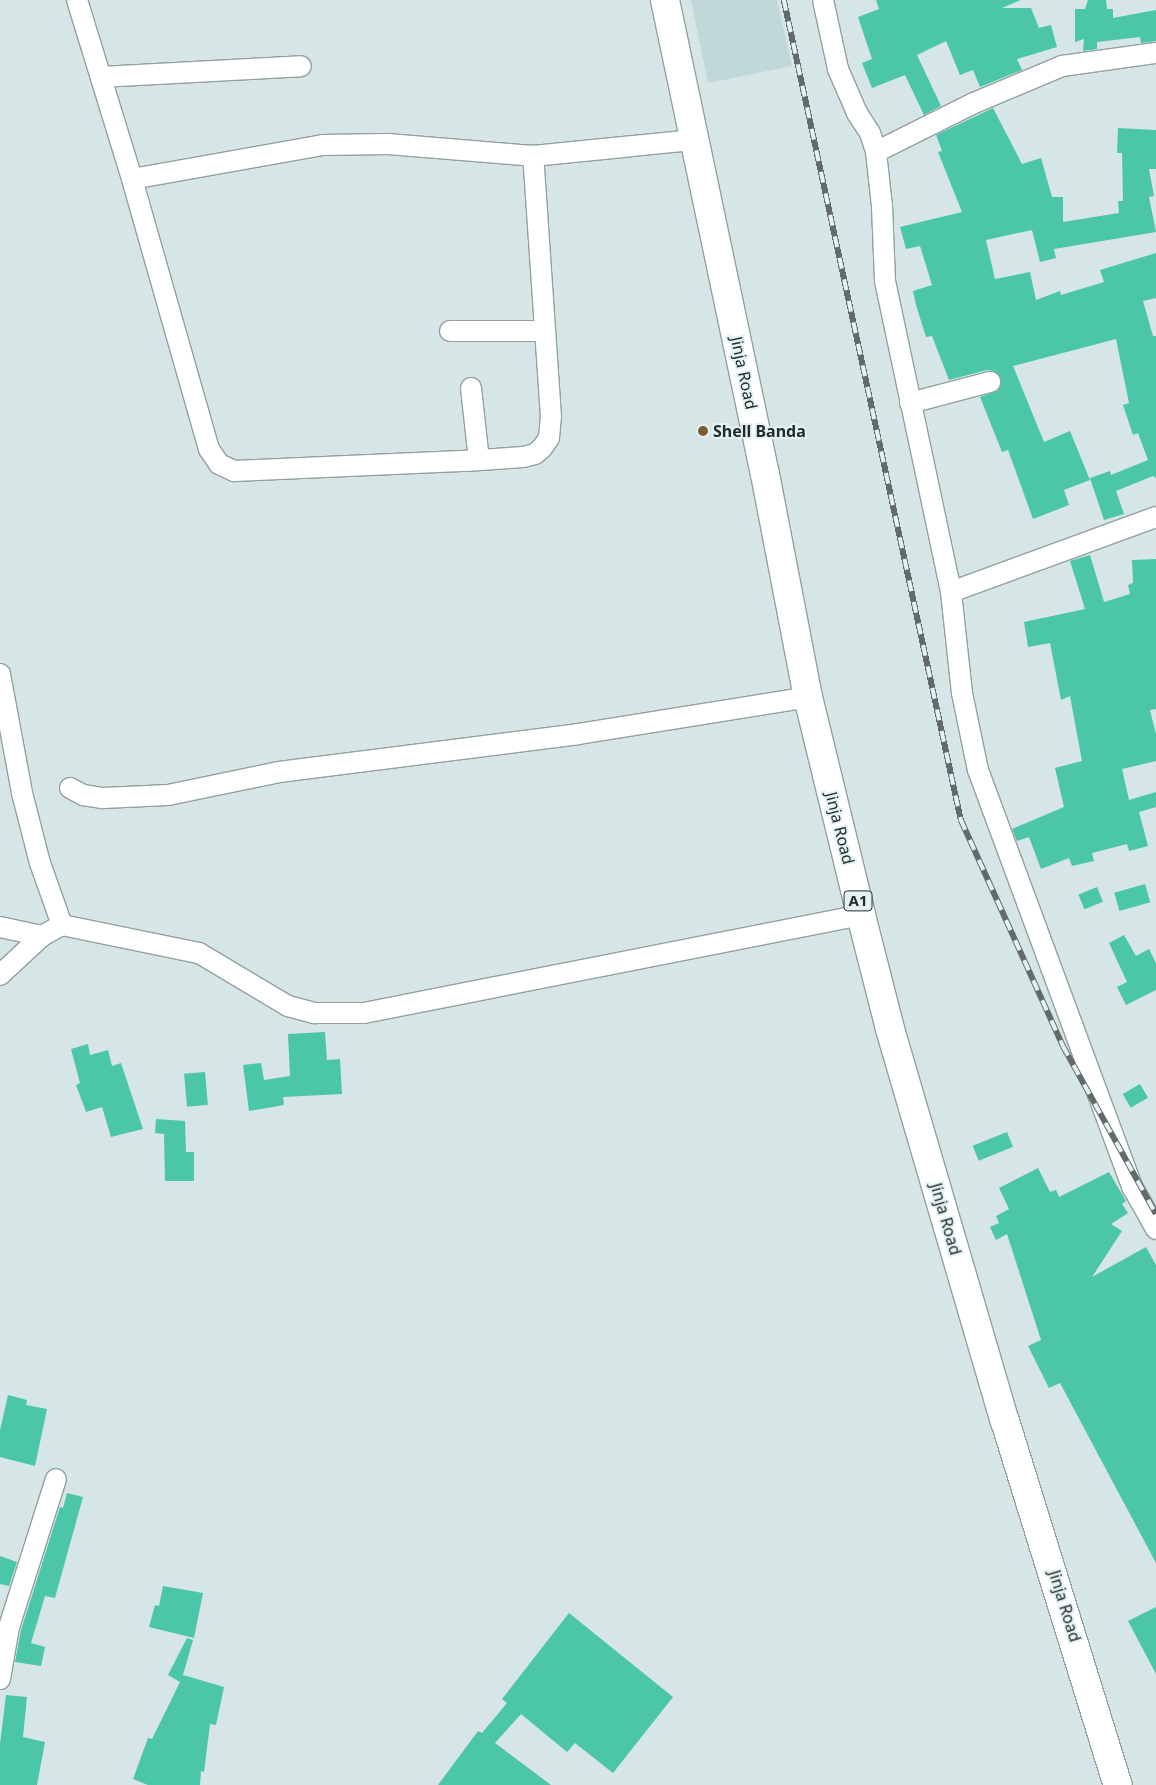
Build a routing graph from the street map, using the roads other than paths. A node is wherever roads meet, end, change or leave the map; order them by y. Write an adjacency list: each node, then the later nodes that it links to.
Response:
1 (77, 0): 6 (street)
2 (665, 0): 7 (highway, Jinja Road / A1)
3 (823, 0): 8 (street)
4 (1156, 53): 8 (street)
5 (301, 66): 6 (street)
6 (100, 77): 10 (street)
7 (694, 140): 9 (street); 20 (highway, Jinja Road / A1)
8 (876, 152): 15 (street)
9 (533, 156): 10 (street); 12 (street)
10 (132, 179): 16 (street)
11 (450, 331): 12 (street)
12 (545, 331): 16 (street)
13 (990, 382): 15 (street)
14 (471, 388): 16 (street)
15 (910, 403): 18 (street)
16 (479, 460)
17 (1156, 517): 18 (street)
18 (951, 592): 27 (street)
19 (0, 674): 23 (street)
20 (808, 697): 21 (street); 22 (highway, Jinja Road / A1)
21 (70, 788)
22 (861, 915): 23 (street); 30 (highway, Jinja Road / A1)
23 (62, 925): 25 (street)
24 (0, 927): 25 (street)
25 (42, 936): 26 (street)
26 (0, 975)
27 (1156, 1228)
28 (56, 1479): 29 (street)
29 (0, 1679)
30 (1118, 1785)

